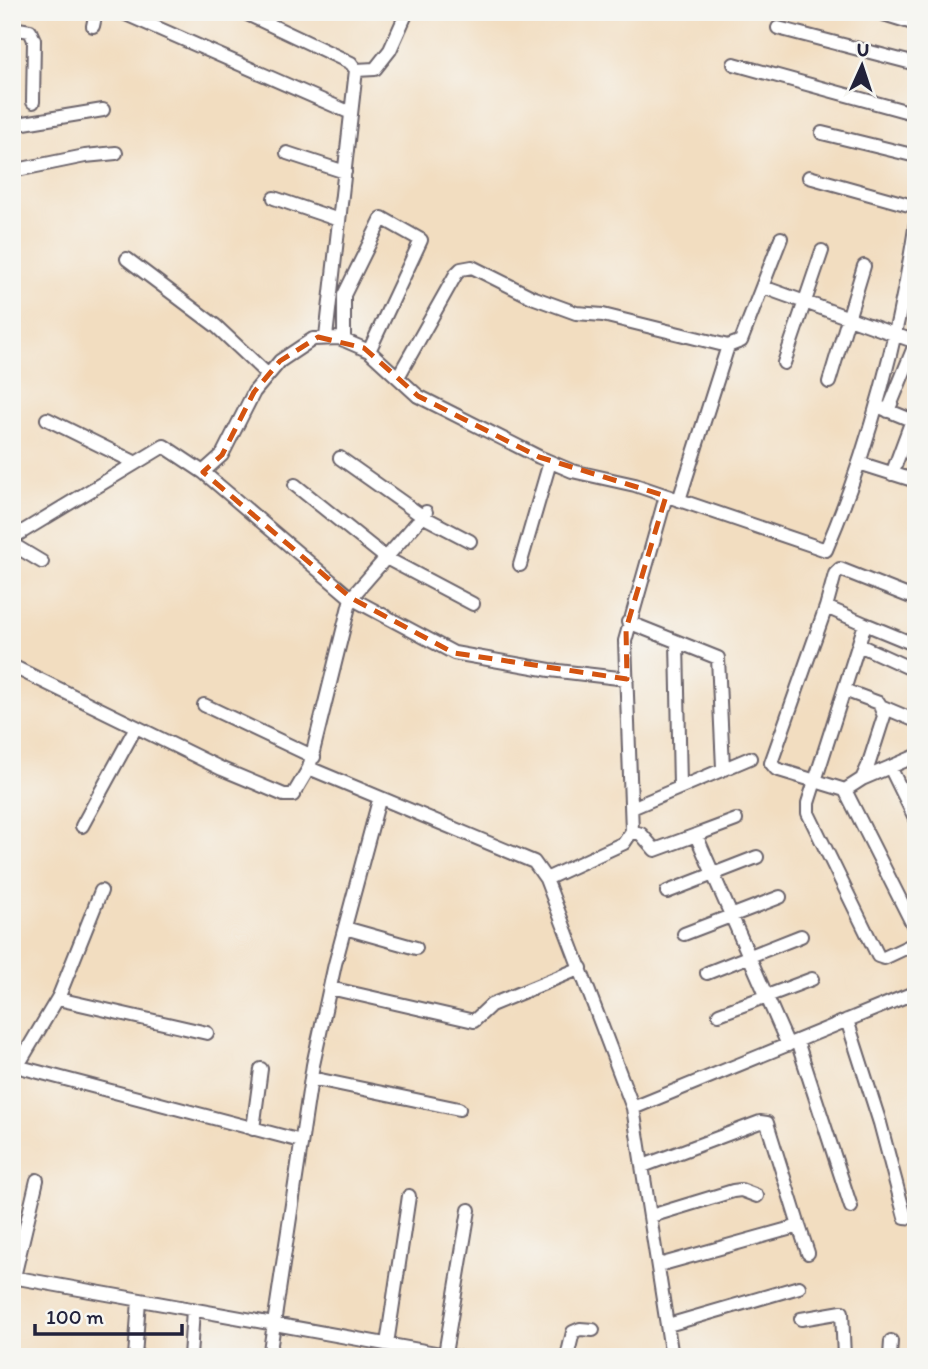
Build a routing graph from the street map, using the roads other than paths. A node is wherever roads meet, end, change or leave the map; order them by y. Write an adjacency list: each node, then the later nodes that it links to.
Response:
1 (96, 12): 7 (street)
2 (121, 12): 15 (street)
3 (243, 12): 12 (street)
4 (407, 12): 12 (street)
5 (877, 12): 6 (street)
6 (916, 24)
7 (93, 26)
8 (12, 28): 13 (street)
9 (778, 29): 11 (street)
10 (734, 64): 16 (street)
11 (916, 64)
12 (356, 71): 15 (street)
13 (33, 102)
14 (103, 110): 17 (street)
15 (351, 113): 23 (street)
16 (916, 114)
17 (12, 125)
18 (822, 133): 21 (street)
19 (287, 152): 23 (street)
20 (116, 153): 22 (street)
21 (916, 156)
22 (12, 171)
23 (345, 172): 27 (street)
24 (809, 177): 26 (street)
25 (274, 198): 27 (street)
26 (916, 207)
27 (339, 220): 37 (street)
28 (916, 222): 36 (street)
29 (781, 238): 33 (street)
30 (822, 251): 34 (street)
31 (127, 259): 43 (street)
32 (864, 266): 35 (street)
33 (763, 287): 34 (street); 40 (street)
34 (805, 303): 35 (street); 42 (street)
35 (849, 320): 36 (street); 45 (street)
36 (893, 332): 39 (street); 46 (street)
37 (326, 337): 38 (street); 43 (street)
38 (344, 340): 41 (street); 41 (street)
39 (916, 342): 47 (street)
40 (728, 346): 44 (street); 59 (street)
41 (369, 351): 44 (street)
42 (784, 363)
43 (268, 375): 54 (street)
44 (398, 377): 51 (street)
45 (829, 382)
46 (875, 405): 47 (street); 53 (street)
47 (888, 411): 49 (street)
48 (47, 419): 52 (street)
49 (914, 421): 55 (street)
50 (340, 458): 60 (street)
51 (550, 462): 58 (street); 65 (street)
52 (136, 463): 54 (street); 61 (street)
53 (859, 463): 55 (street); 59 (street)
54 (203, 472): 66 (street)
55 (892, 474): 56 (street)
56 (916, 481)
57 (295, 485): 63 (street)
58 (666, 496): 59 (street); 70 (street)
59 (680, 500)
60 (424, 514): 62 (street); 63 (street)
61 (12, 541): 64 (street)
62 (470, 541)
63 (386, 558): 66 (street); 68 (street)
64 (42, 562)
65 (520, 565)
66 (351, 598): 77 (street); 85 (street)
67 (916, 598): 69 (street)
68 (473, 604)
69 (826, 607): 71 (street); 89 (street)
70 (628, 622): 72 (street); 77 (street)
71 (865, 624): 73 (street); 74 (street)
72 (677, 642): 87 (street); 90 (street)
73 (859, 645): 76 (street); 78 (street)
74 (916, 645)
75 (12, 666): 82 (street)
76 (916, 671)
77 (627, 678): 93 (street)
78 (844, 690): 80 (street); 89 (street)
79 (204, 705): 85 (street)
80 (883, 707): 81 (street); 88 (street)
81 (916, 720)
82 (136, 727): 85 (street); 96 (street)
83 (916, 756): 86 (street)
84 (750, 758): 87 (street)
85 (312, 763): 92 (street)
86 (890, 767): 88 (street); 94 (street)
87 (723, 768): 90 (street)
88 (862, 779): 91 (street)
89 (817, 781): 91 (street); 110 (street)
90 (680, 786): 93 (street)
91 (845, 790): 107 (street)
92 (379, 800): 101 (street); 106 (street)
93 (632, 808): 97 (street)
94 (914, 812)
95 (736, 820): 98 (street)
96 (82, 826)
97 (632, 831): 98 (street); 101 (street)
98 (696, 835): 100 (street)
99 (757, 857): 100 (street)
100 (713, 873): 103 (street); 105 (street)
101 (546, 878): 113 (street)
102 (101, 891): 119 (street)
103 (667, 892)
104 (780, 897): 105 (street)
105 (731, 915): 108 (street); 112 (street)
106 (345, 928): 111 (street); 116 (street)
107 (916, 931)
108 (684, 934)
109 (801, 936): 112 (street)
110 (916, 943)
111 (416, 948)
112 (749, 957): 114 (street); 118 (street)
113 (581, 968): 116 (street); 127 (street)
114 (707, 974)
115 (812, 979): 118 (street)
116 (330, 988): 126 (street)
117 (916, 992): 121 (street)
118 (767, 997): 120 (street); 123 (street)
119 (58, 999): 122 (street); 124 (street)
120 (719, 1014)
121 (847, 1020): 123 (street); 138 (street)
122 (207, 1033)
123 (793, 1043): 127 (street); 135 (street)
124 (14, 1066): 129 (street)
125 (261, 1069): 129 (street)
126 (312, 1078): 128 (street); 130 (street)
127 (633, 1108): 131 (street)
128 (459, 1109)
129 (253, 1129): 130 (street)
130 (302, 1141): 147 (street)
131 (643, 1166): 137 (street); 139 (street)
132 (37, 1180): 142 (street)
133 (409, 1196): 151 (street)
134 (757, 1196): 137 (street)
135 (851, 1207)
136 (469, 1210): 152 (street)
137 (651, 1216): 141 (street)
138 (916, 1217)
139 (799, 1226): 140 (street); 141 (street)
140 (808, 1253)
141 (659, 1265): 148 (street)
142 (13, 1277): 144 (street)
143 (799, 1287): 148 (street)
144 (139, 1300): 145 (street); 153 (street)
145 (193, 1309): 147 (street); 154 (street)
146 (800, 1319): 158 (street)
147 (275, 1324): 151 (street); 155 (street)
148 (668, 1325): 157 (street)
149 (593, 1330): 156 (street)
150 (891, 1341): 159 (street)
151 (393, 1349): 152 (street)
152 (452, 1356)
153 (135, 1357)
154 (190, 1357)
155 (269, 1357)
156 (567, 1357)
157 (672, 1357)
158 (844, 1357)
159 (890, 1357)

